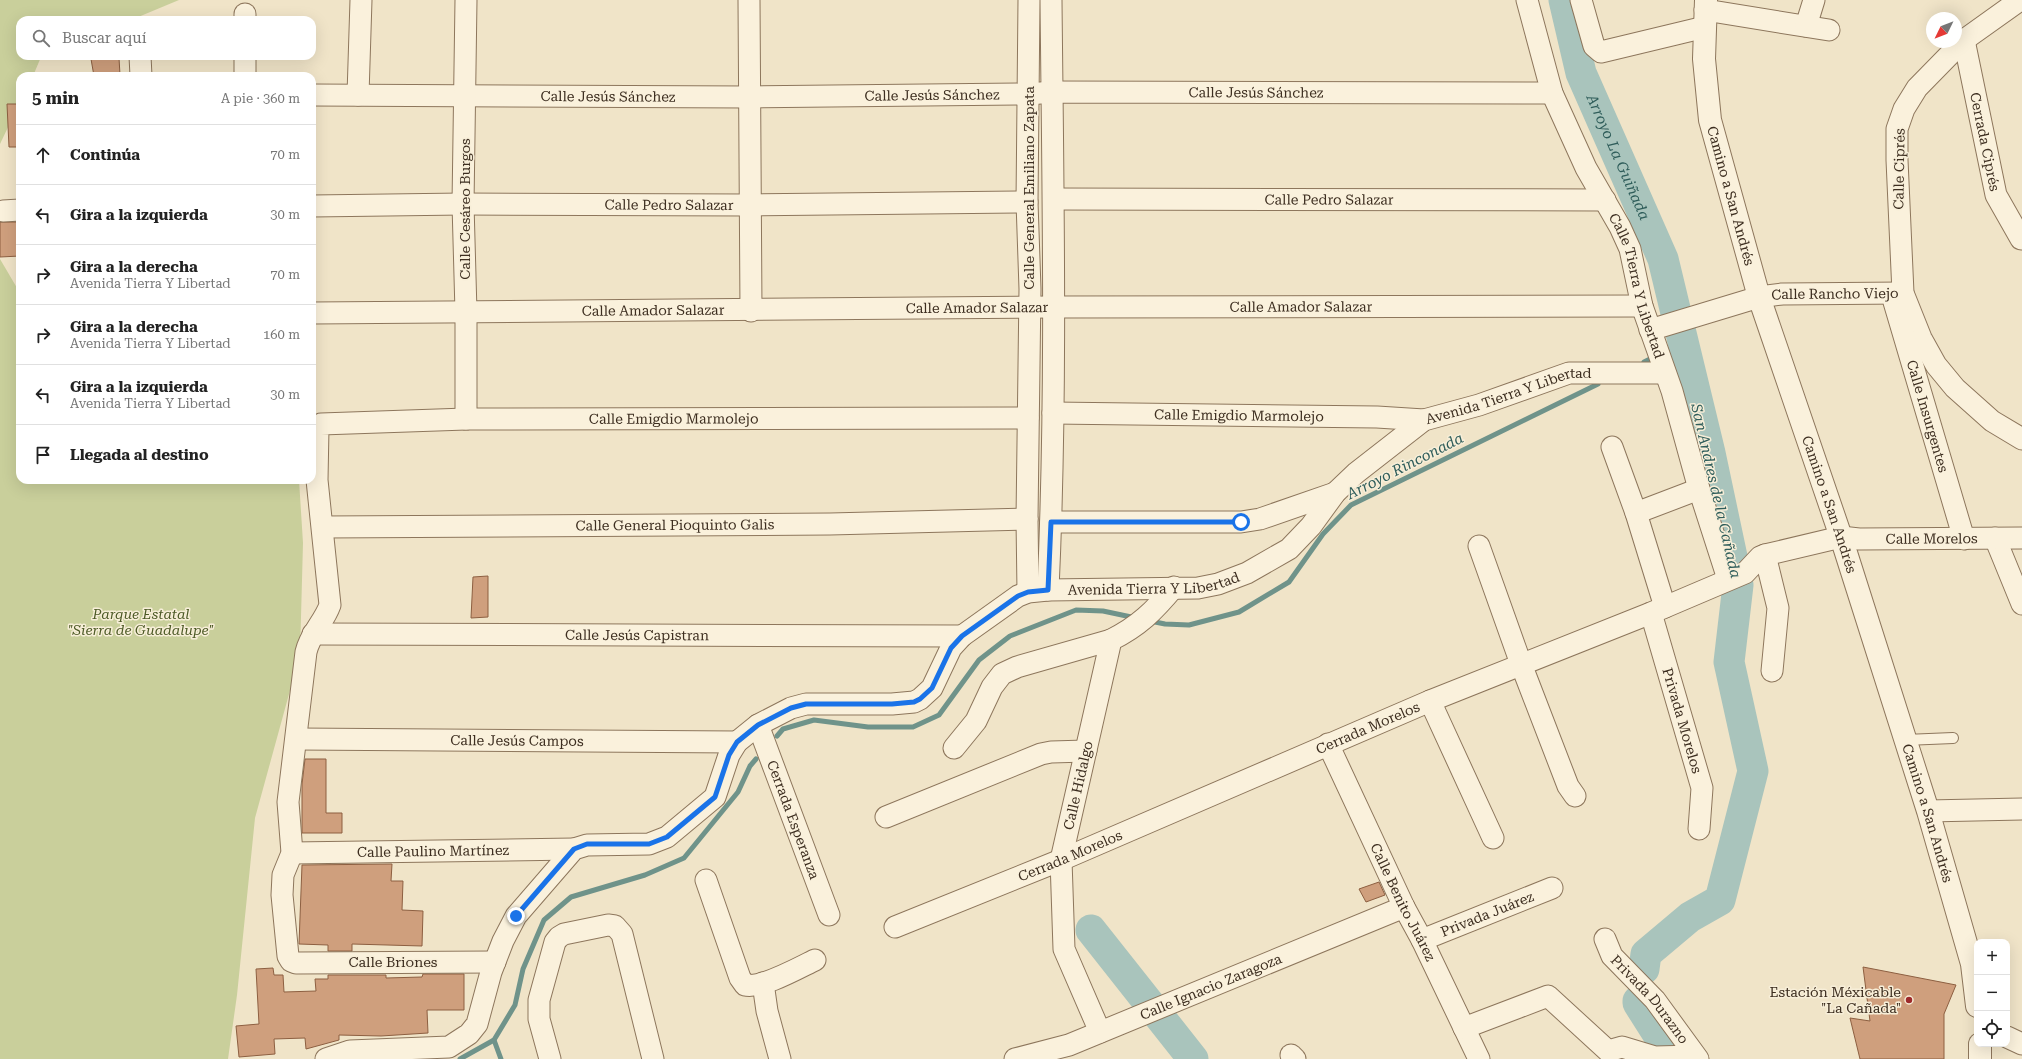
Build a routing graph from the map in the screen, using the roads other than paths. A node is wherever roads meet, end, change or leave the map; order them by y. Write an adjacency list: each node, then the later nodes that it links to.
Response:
1 (361, 0): 22 (street)
2 (466, 0): 23 (street, Calle Cesáreo Burgos)
3 (749, 0): 24 (street)
4 (1029, 0): 20 (street, Calle General Emiliano Zapata)
5 (1051, 0): 18 (street, Calle General Emiliano Zapata)
6 (1527, 0): 19 (street, Calle Tierra Y Libertad)
7 (1581, 0): 10 (street)
8 (1814, 0): 11 (street)
9 (2020, 0): 13 (street, Calle Ciprés)
10 (1705, 13): 11 (street); 33 (street, Camino a San Andrés)
11 (1806, 26): 12 (street)
12 (1829, 30)
13 (1964, 40): 31 (street, Cerrada Ciprés); 32 (street, Calle Ciprés)
14 (140, 60): 16 (street)
15 (245, 60): 17 (street)
16 (141, 72)
17 (245, 72)
18 (1052, 92): 19 (street, Calle Jesús Sánchez); 20 (street, Calle Jesús Sánchez); 25 (street, Calle General Emiliano Zapata)
19 (1552, 93): 26 (street, Calle Tierra Y Libertad)
20 (1029, 94): 24 (street, Calle Jesús Sánchez); 27 (street, Calle General Emiliano Zapata)
21 (316, 96): 22 (street, Calle Jesús Sánchez)
22 (358, 96): 23 (street, Calle Jesús Sánchez)
23 (465, 96): 24 (street, Calle Jesús Sánchez); 28 (street, Calle Cesáreo Burgos)
24 (749, 97): 29 (street)
25 (1054, 200): 26 (street, Calle Pedro Salazar); 35 (street, Calle General Emiliano Zapata)
26 (1605, 200): 34 (street, Calle Tierra Y Libertad)
27 (1027, 202): 29 (street, Calle Pedro Salazar); 36 (street, Calle General Emiliano Zapata)
28 (463, 204): 29 (street, Calle Pedro Salazar); 30 (street, Calle Pedro Salazar); 38 (street, Calle Cesáreo Burgos)
29 (749, 205): 37 (street)
30 (316, 206)
31 (2021, 239)
32 (1897, 293): 33 (street, Calle Rancho Viejo); 46 (street, Calle Rancho Viejo); 57 (street, Calle Insurgentes)
33 (1759, 297): 40 (street, Calle Rancho Viejo); 54 (street, Camino a San Andrés)
34 (1642, 306): 35 (street, Calle Amador Salazar); 40 (street, Calle Tierra Y Libertad)
35 (1054, 307): 36 (street, Calle Amador Salazar); 42 (street, Calle General Emiliano Zapata)
36 (1029, 308): 37 (street, Calle Amador Salazar); 43 (street, Calle General Emiliano Zapata)
37 (751, 311): 38 (street, Calle Amador Salazar)
38 (466, 312): 39 (street, Calle Amador Salazar); 44 (street, Calle Cesáreo Burgos)
39 (316, 313)
40 (1650, 330): 41 (street, Calle Tierra Y Libertad)
41 (1665, 373): 45 (street, Avenida Tierra Y Libertad); 48 (street, Calle Tierra Y Libertad)
42 (1053, 413): 45 (street, Calle Emigdio Marmolejo); 52 (street, Calle General Emiliano Zapata)
43 (1028, 418): 44 (street, Calle Emigdio Marmolejo); 51 (street, Calle General Emiliano Zapata)
44 (466, 419): 53 (street, Calle Emigdio Marmolejo)
45 (1424, 420): 49 (street, Avenida Tierra Y Libertad)
46 (2019, 434)
47 (1612, 447): 50 (street, Privada Morelos)
48 (1699, 489): 50 (street); 60 (street, Calle Tierra Y Libertad)
49 (1335, 493): 52 (street); 61 (street, Avenida Tierra Y Libertad)
50 (1636, 513): 64 (street, Privada Morelos)
51 (1027, 519): 53 (street, Calle General Pioquinto Galis); 62 (street, Calle General Emiliano Zapata)
52 (1051, 522): 62 (street, Calle General Emiliano Zapata)
53 (323, 527): 65 (street)
54 (1841, 537): 57 (street, Calle Morelos); 59 (street, Cerrada Morelos); 74 (street, Camino a San Andrés)
55 (1995, 538): 56 (street, Calle Morelos); 57 (street, Calle Morelos); 63 (street)
56 (2022, 538)
57 (1964, 539)
58 (1479, 546): 68 (street)
59 (1765, 555): 60 (street, Cerrada Morelos); 69 (street)
60 (1735, 577): 64 (street, Cerrada Morelos)
61 (1174, 587): 62 (street, Avenida Tierra Y Libertad); 67 (street)
62 (1038, 591): 66 (street, Avenida Tierra Y Libertad)
63 (2021, 596)
64 (1658, 610): 68 (street, Cerrada Morelos); 83 (street, Privada Morelos)
65 (312, 634): 66 (street, Calle Jesús Capistran); 73 (street)
66 (962, 636): 71 (street, Avenida Tierra Y Libertad)
67 (1110, 640): 77 (street); 78 (street, Calle Hidalgo)
68 (1521, 664): 70 (street, Cerrada Morelos); 79 (street)
69 (1772, 670)
70 (1430, 701): 76 (street, Cerrada Morelos); 84 (street)
71 (758, 725): 75 (street, Avenida Tierra Y Libertad); 91 (street, Cerrada Esperanza)
72 (1953, 738): 74 (lane)
73 (297, 739): 75 (street, Calle Jesús Campos); 86 (street)
74 (1905, 740): 81 (street, Camino a San Andrés)
75 (737, 742): 85 (street, Avenida Tierra Y Libertad)
76 (1328, 744): 87 (street, Cerrada Morelos); 90 (street, Calle Benito Juárez)
77 (954, 748)
78 (1086, 751): 82 (street); 87 (street, Calle Hidalgo)
79 (1574, 796)
80 (2022, 809): 81 (street)
81 (1928, 811): 97 (street, Camino a San Andrés)
82 (886, 817)
83 (1699, 829)
84 (1493, 838)
85 (574, 849): 86 (street, Calle Paulino Martínez); 96 (street)
86 (292, 853): 96 (street, Calle Briones)
87 (1061, 860): 92 (street, Cerrada Morelos); 100 (street, Calle Hidalgo)
88 (706, 880): 98 (street)
89 (1552, 888): 94 (street, Privada Juárez)
90 (1404, 907): 94 (street, Calle Benito Juárez); 100 (street, Calle Ignacio Zaragoza)
91 (829, 915)
92 (895, 927)
93 (1605, 938): 105 (street, Privada Durazno)
94 (1422, 940): 99 (street, Calle Benito Juárez)
95 (815, 960): 98 (street)
96 (495, 962): 106 (street)
97 (1974, 981)
98 (763, 983): 109 (street)
99 (1464, 1028): 105 (street); 111 (street, Calle Benito Juárez)
100 (1100, 1032): 104 (street, Calle Ignacio Zaragoza)
101 (2010, 1038): 102 (street)
102 (2022, 1044)
103 (1980, 1047): 112 (street)
104 (1073, 1052): 110 (street, Calle Ignacio Zaragoza)
105 (1697, 1058)
106 (326, 1059)
107 (550, 1059): 108 (street)
108 (653, 1059)
109 (780, 1059)
110 (1014, 1059)
111 (1479, 1059)
112 (1980, 1059)

